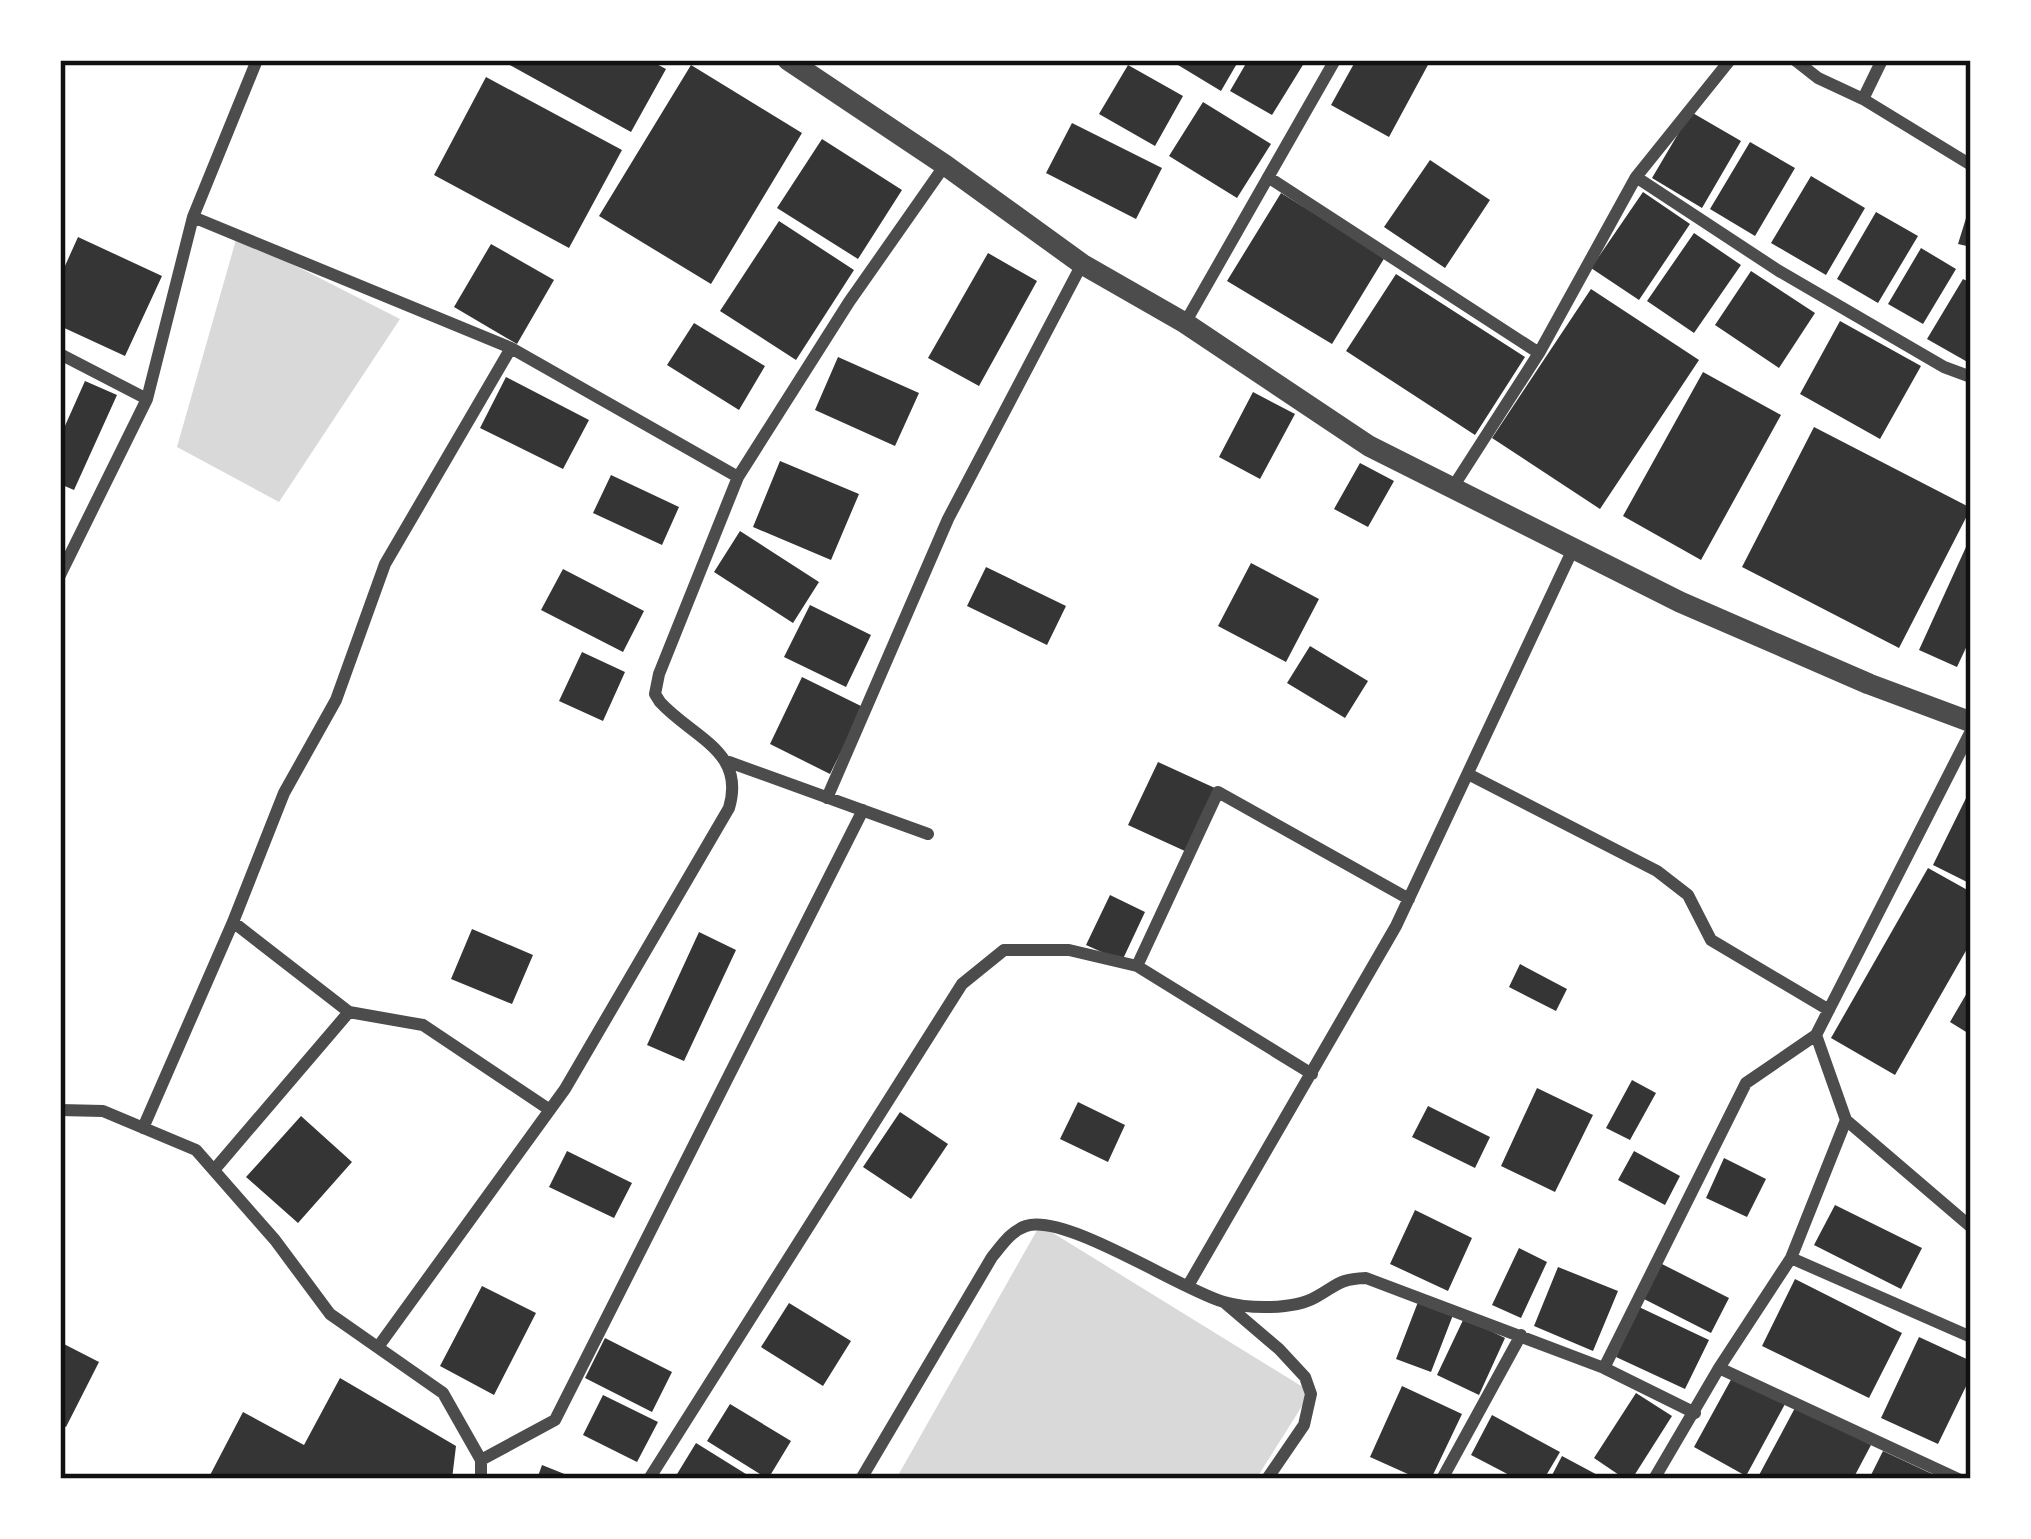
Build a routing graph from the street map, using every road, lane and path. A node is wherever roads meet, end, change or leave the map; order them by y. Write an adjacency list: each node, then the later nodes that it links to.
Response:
1 (257, 60): 12 (street)
2 (789, 60): 8 (street)
3 (1335, 60): 10 (street)
4 (1730, 60): 11 (street)
5 (1795, 60): 7 (street)
6 (1882, 60): 7 (street)
7 (1863, 99): 9 (street)
8 (945, 165): 13 (street); 20 (street)
9 (1971, 165)
10 (1268, 177): 14 (street); 16 (street)
11 (1636, 177): 16 (street); 18 (street)
12 (194, 217): 15 (street); 19 (street)
13 (1082, 264): 14 (street); 27 (street)
14 (1185, 323): 21 (street)
15 (511, 348): 20 (street); 31 (street)
16 (1539, 353): 21 (street)
17 (60, 354): 19 (street)
18 (1971, 377)
19 (147, 399): 23 (street)
20 (738, 477): 25 (street)
21 (1453, 487): 22 (street)
22 (1574, 549): 24 (street); 26 (street)
23 (60, 575)
24 (1971, 727): 33 (street)
25 (729, 762): 27 (street); 38 (street)
26 (1468, 774): 30 (street); 33 (street)
27 (827, 797): 28 (street)
28 (863, 811): 29 (street); 52 (street)
29 (928, 834)
30 (1408, 899): 32 (street); 36 (street)
31 (233, 922): 34 (street); 40 (street)
32 (1137, 967): 36 (street); 54 (street)
33 (1829, 1010): 35 (street)
34 (349, 1012): 38 (street); 41 (street)
35 (1816, 1035): 39 (street); 49 (street)
36 (1312, 1074): 44 (street)
37 (60, 1110): 40 (street)
38 (550, 1110): 48 (street)
39 (1846, 1120): 42 (street); 43 (street)
40 (143, 1128): 41 (street)
41 (214, 1170): 48 (street)
42 (1971, 1228)
43 (1791, 1258): 47 (street); 50 (street)
44 (1189, 1284): 45 (street); 55 (street)
45 (1225, 1302): 46 (street); 56 (street)
46 (1521, 1335): 49 (street); 57 (street)
47 (1971, 1336)
48 (378, 1347): 52 (street)
49 (1604, 1368): 51 (street)
50 (1719, 1368): 51 (street); 59 (street)
51 (1695, 1413): 58 (street)
52 (481, 1460): 53 (street)
53 (481, 1479)
54 (649, 1479)
55 (861, 1479)
56 (1267, 1479)
57 (1442, 1479)
58 (1654, 1479)
59 (1958, 1479)

